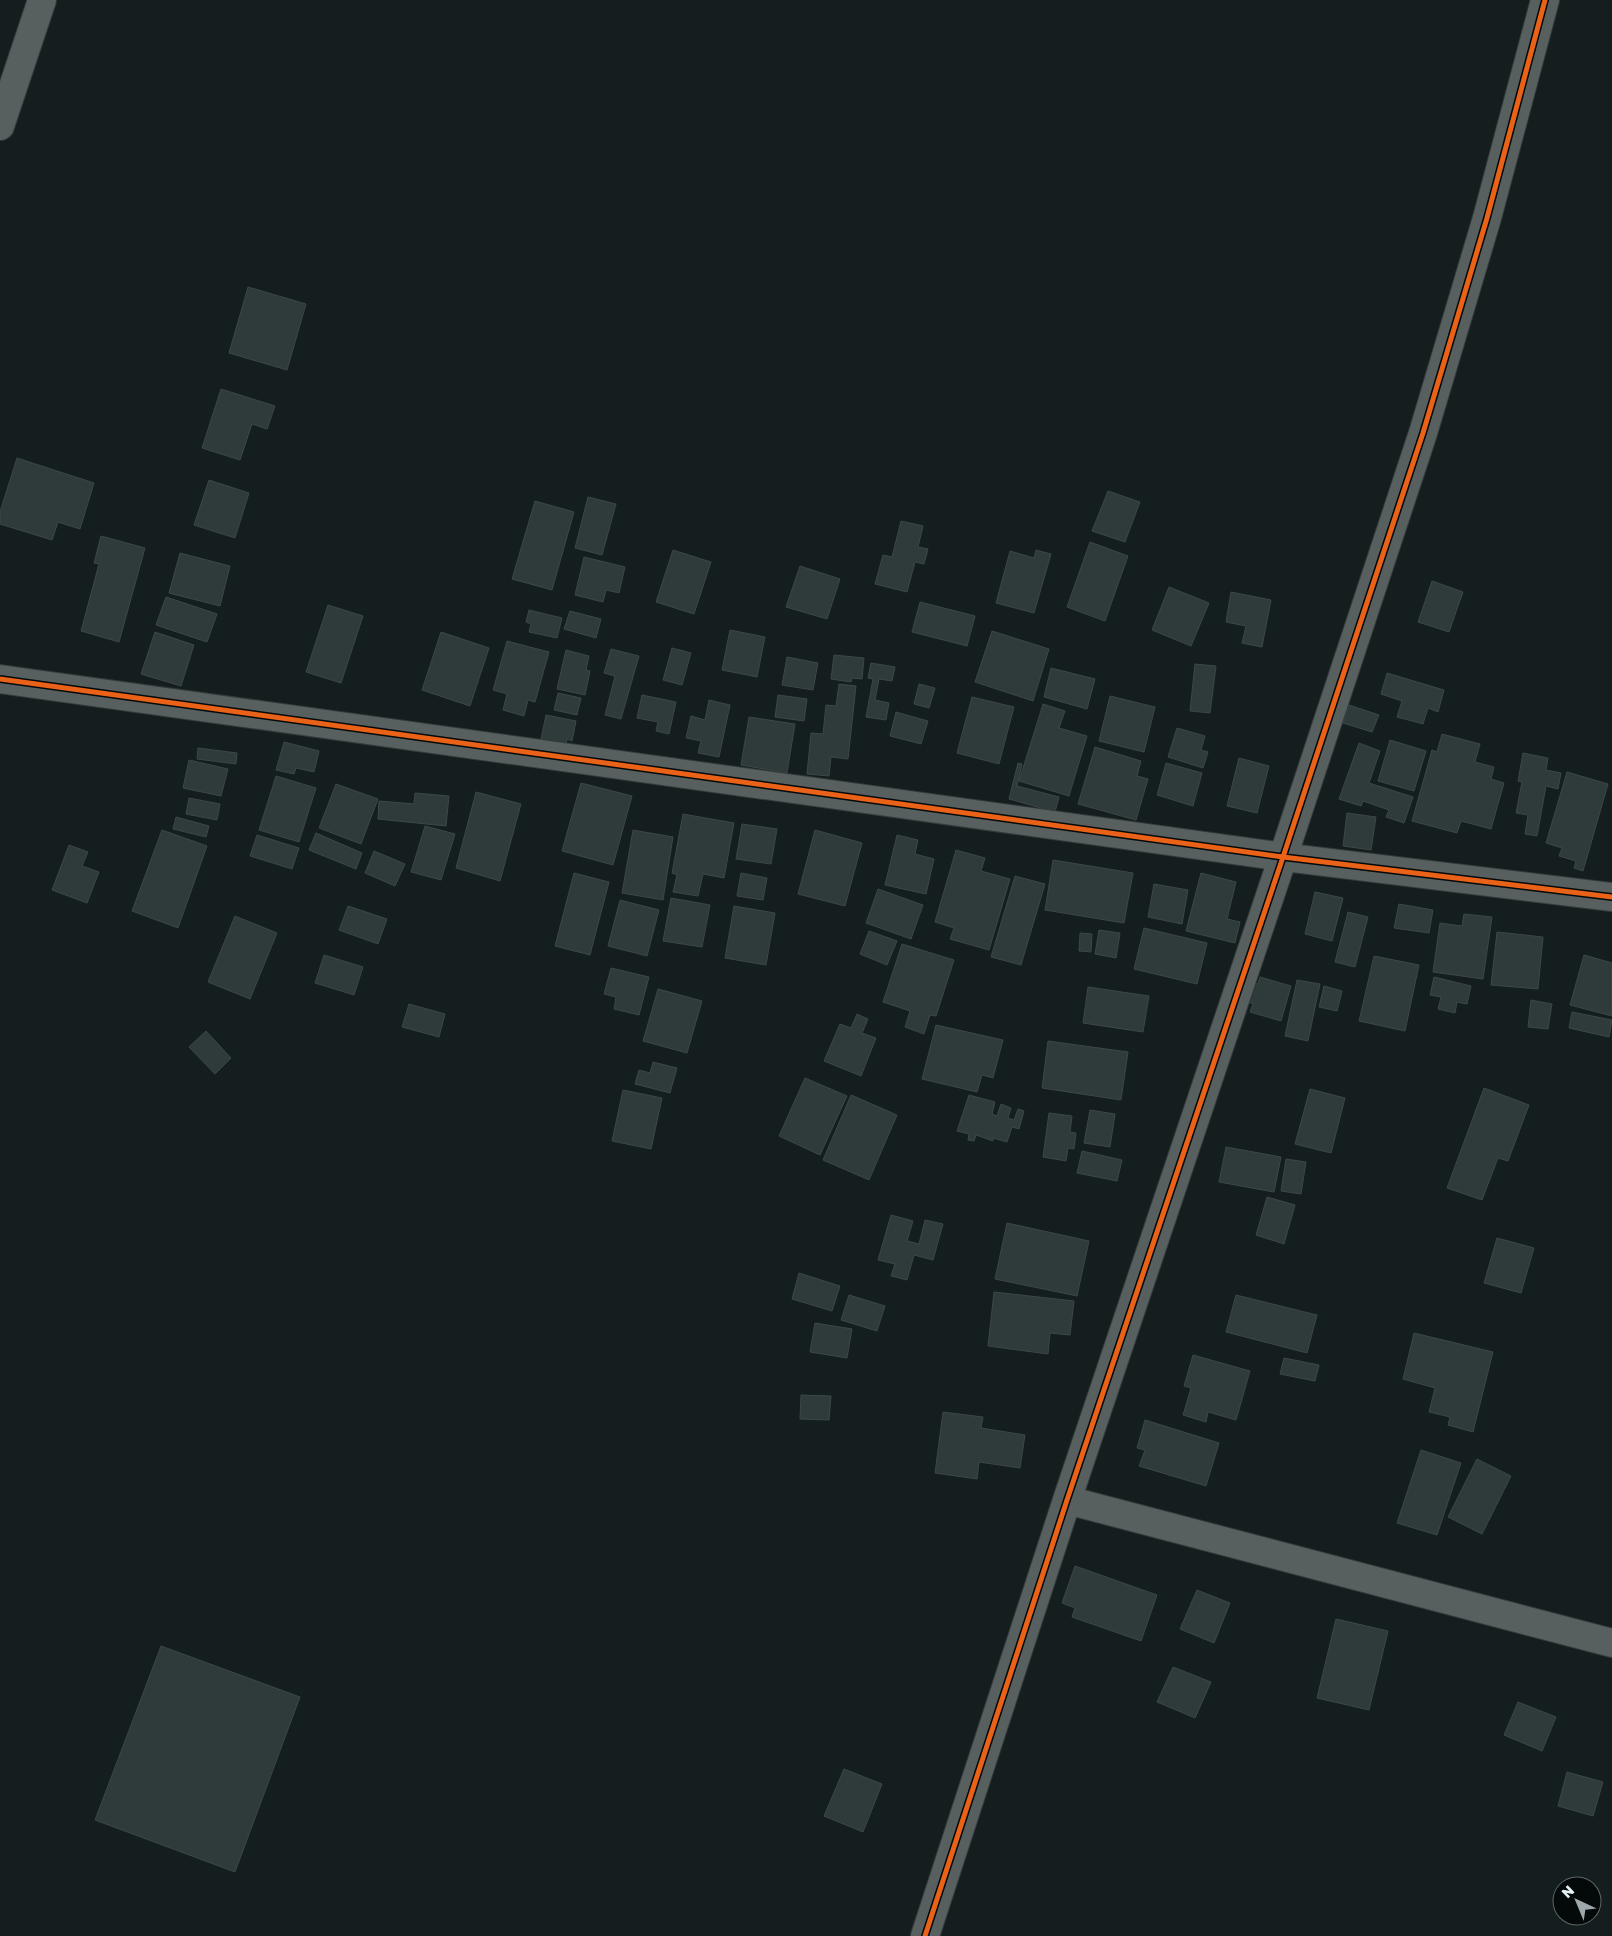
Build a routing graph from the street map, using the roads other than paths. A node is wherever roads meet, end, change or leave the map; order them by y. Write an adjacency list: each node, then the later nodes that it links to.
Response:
1 (42, 0): 3 (street)
2 (1545, 0): 5 (street)
3 (0, 126)
4 (0, 679): 5 (street)
5 (1283, 857): 6 (street); 7 (street)
6 (1612, 897)
7 (1066, 1500): 8 (street); 9 (street)
8 (1612, 1643)
9 (925, 1936)

